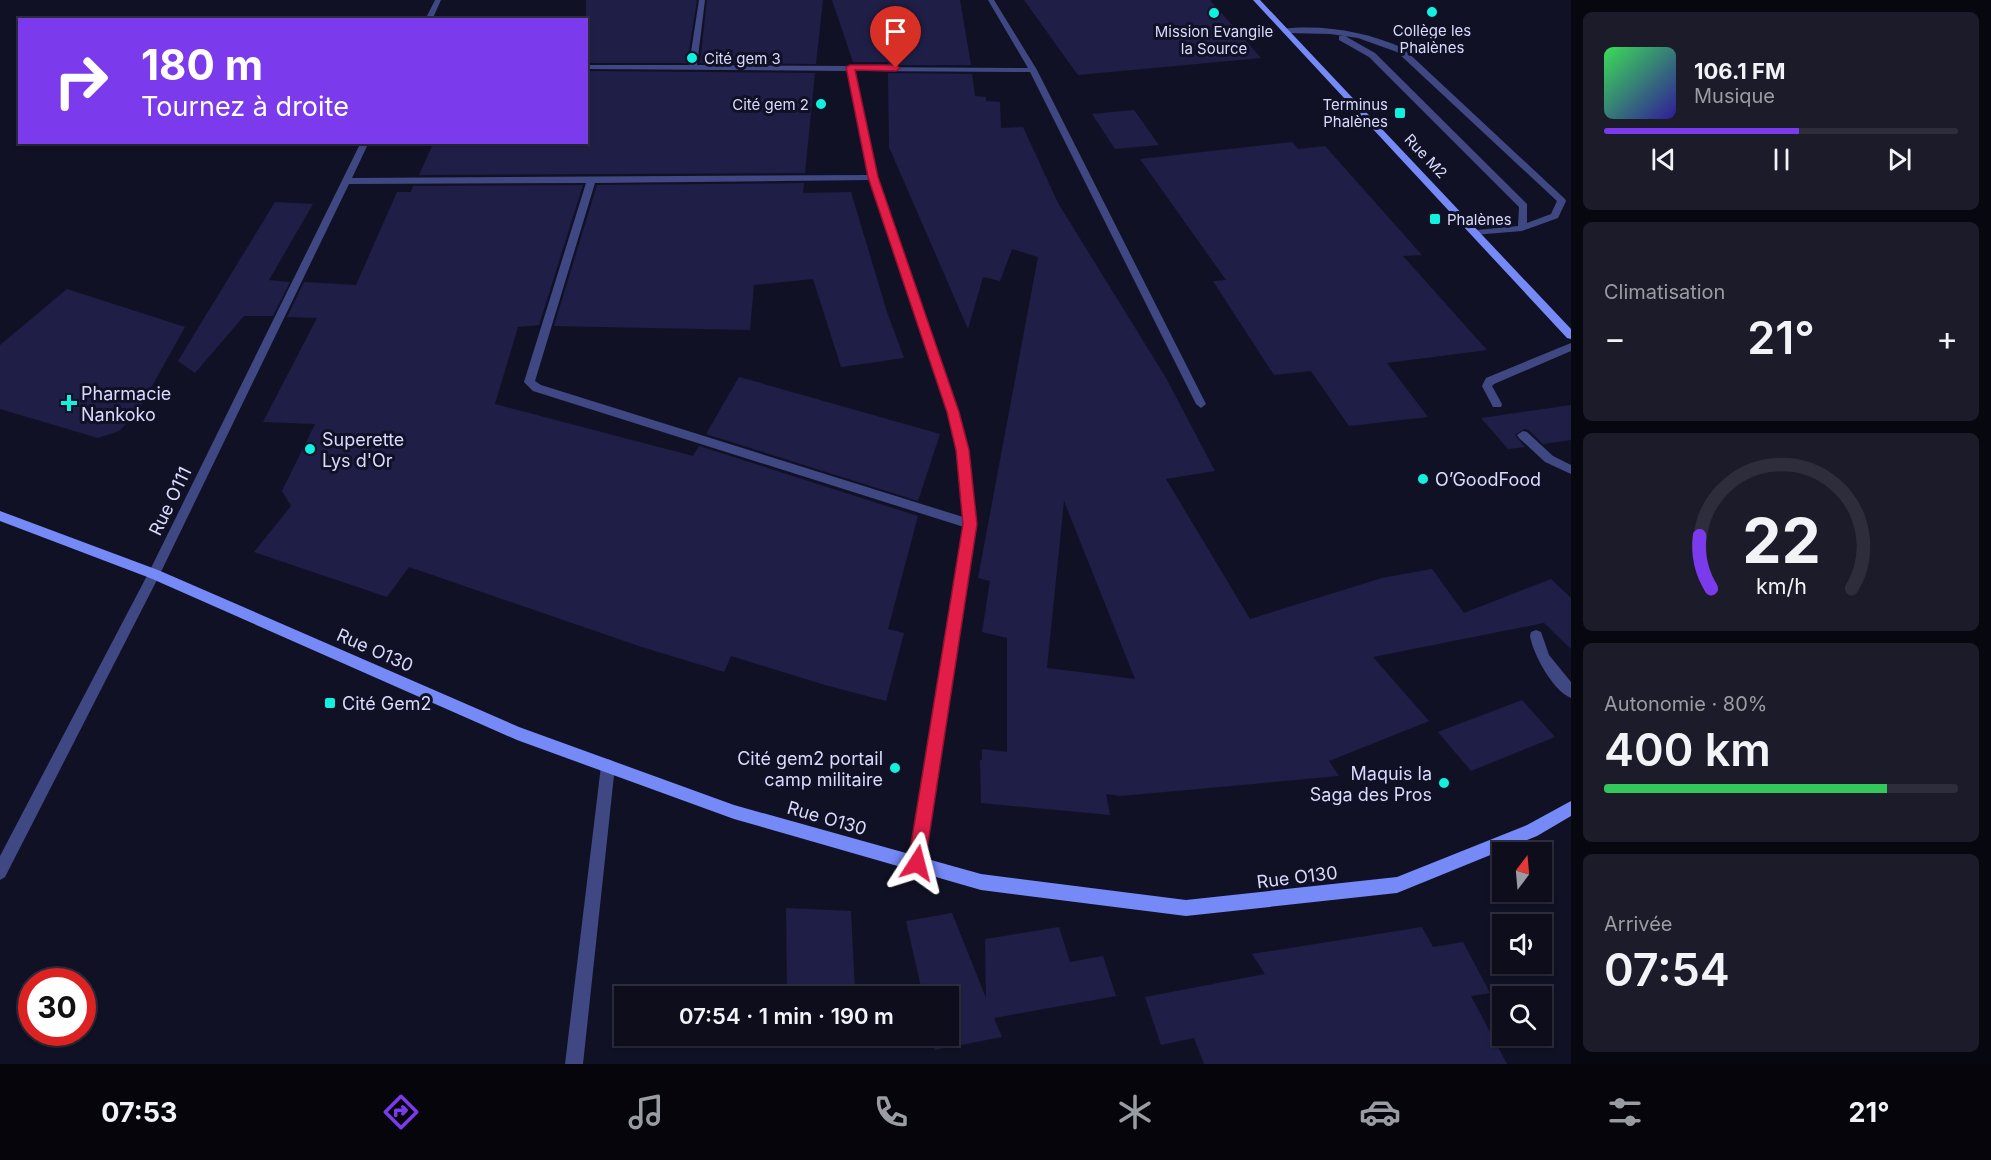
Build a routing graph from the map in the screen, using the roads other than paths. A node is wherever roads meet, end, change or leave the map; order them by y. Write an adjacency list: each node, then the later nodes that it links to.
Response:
1 (438, 0): 5 (street)
2 (702, 0): 9 (street)
3 (991, 0): 11 (street)
4 (1256, 0): 6 (street, Rue M2)
5 (429, 18)
6 (1286, 31): 7 (street); 17 (street, Rue M2)
7 (1326, 31): 16 (street); 16 (street)
8 (588, 67): 9 (street)
9 (693, 67): 10 (street)
10 (850, 67): 11 (street); 13 (street)
11 (1033, 70): 20 (street)
12 (364, 144): 15 (street, Rue O111)
13 (873, 177): 14 (street); 25 (street)
14 (591, 180): 15 (street); 25 (street)
15 (346, 182): 26 (street, Rue O111)
16 (1522, 228): 17 (street)
17 (1477, 233): 18 (street, Rue M2)
18 (1571, 334)
19 (1571, 347): 21 (street)
20 (1201, 404)
21 (1497, 404)
22 (1523, 435): 23 (street)
23 (1571, 470)
24 (0, 516): 26 (street, Rue O130)
25 (970, 524): 31 (street)
26 (154, 574): 29 (street, Rue O130); 32 (street, Rue O111)
27 (1536, 636): 28 (street)
28 (1571, 692)
29 (608, 766): 31 (street, Rue O130); 33 (street)
30 (1571, 808): 31 (street, Rue O130)
31 (917, 863)
32 (0, 872)
33 (574, 1064)

